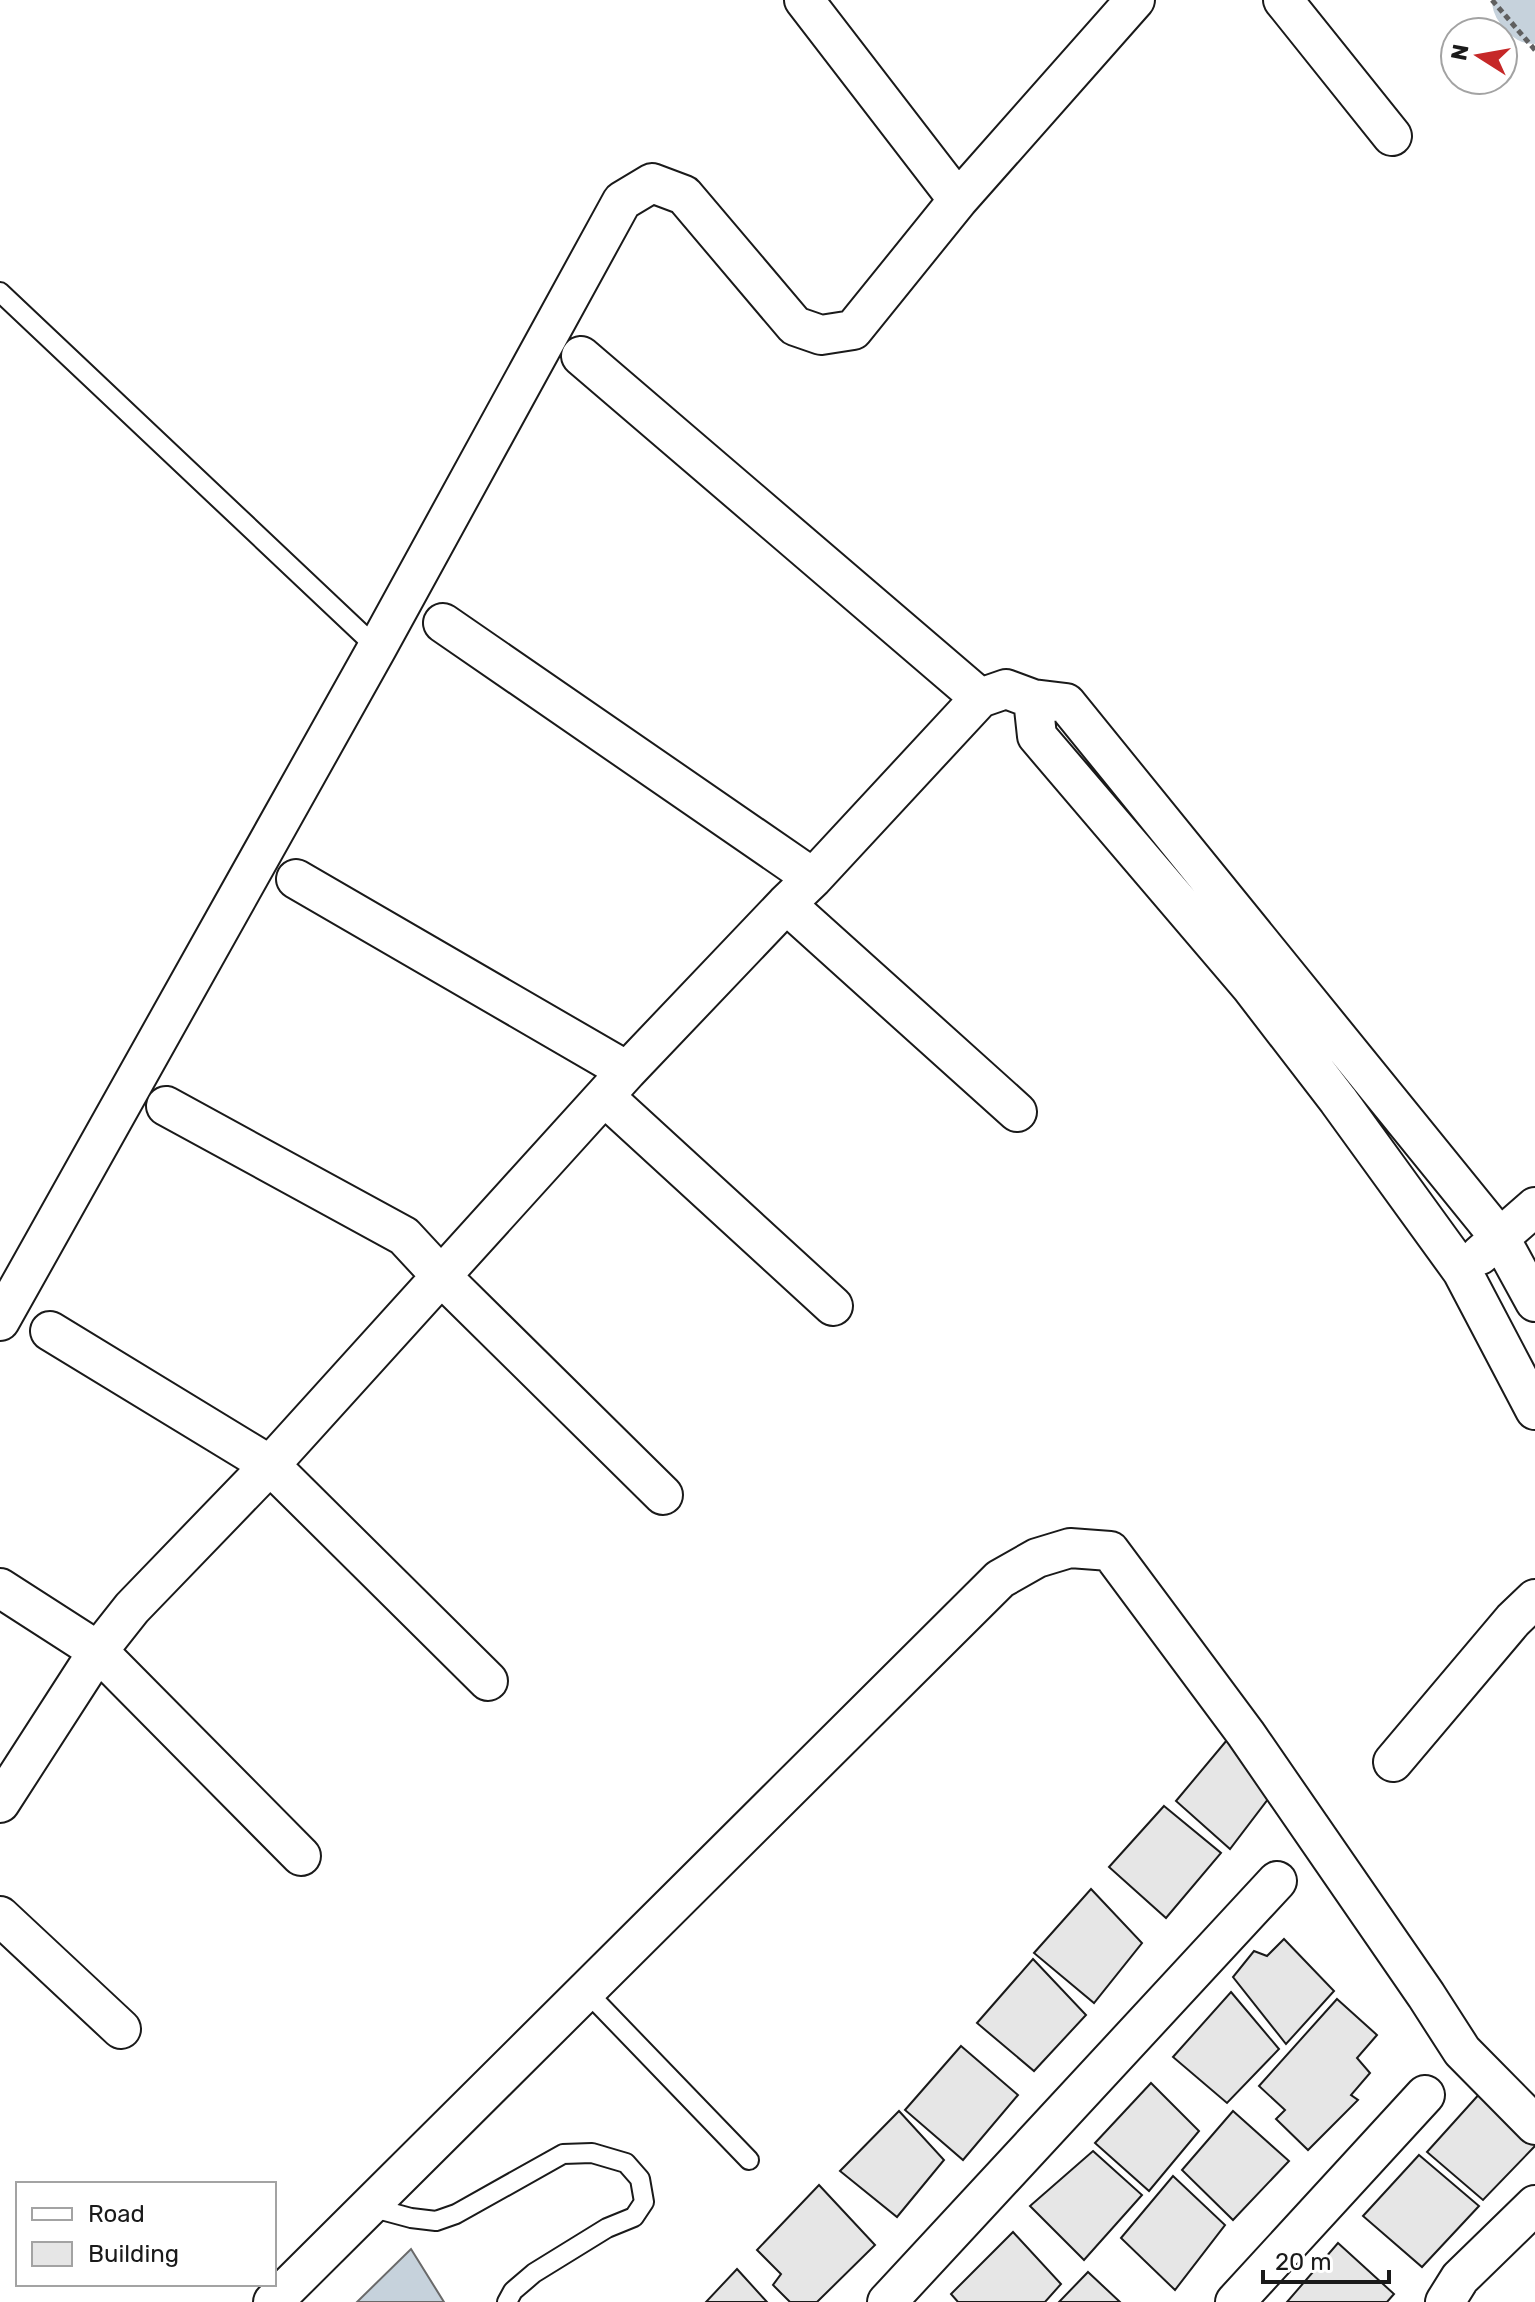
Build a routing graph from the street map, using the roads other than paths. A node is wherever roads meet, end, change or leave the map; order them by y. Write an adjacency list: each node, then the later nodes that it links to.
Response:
1 (804, 0): 5 (street)
2 (1135, 0): 5 (street)
3 (1283, 0): 4 (street)
4 (1392, 136)
5 (958, 200): 9 (street)
6 (0, 292): 9 (lane)
7 (581, 356): 10 (street)
8 (443, 623): 12 (street)
9 (377, 648): 24 (street)
10 (980, 698): 11 (street); 12 (street)
11 (1033, 699): 19 (street); 20 (street)
12 (813, 878): 14 (street)
13 (296, 879): 15 (street)
14 (786, 904): 15 (street); 17 (street)
15 (616, 1084): 21 (street); 23 (street)
16 (166, 1106): 21 (street)
17 (1017, 1112)
18 (1535, 1207): 19 (street)
19 (1500, 1238): 20 (street); 22 (street)
20 (1462, 1271): 26 (street)
21 (442, 1277): 27 (street); 28 (street)
22 (1535, 1302)
23 (833, 1306)
24 (0, 1321)
25 (50, 1331): 27 (street)
26 (1535, 1410)
27 (270, 1465): 31 (street); 32 (street)
28 (663, 1495)
29 (0, 1588): 31 (street)
30 (1535, 1599): 33 (street)
31 (98, 1651): 34 (street); 35 (street)
32 (488, 1681)
33 (1393, 1762)
34 (0, 1803)
35 (301, 1856)
36 (1277, 1881): 47 (street)
37 (0, 1916): 39 (street)
38 (586, 1991): 41 (street); 42 (lane); 44 (street)
39 (121, 2029)
40 (1425, 2095): 48 (street)
41 (1535, 2125)
42 (749, 2160)
43 (1535, 2205): 49 (street)
44 (370, 2207): 45 (street); 46 (lane)
45 (273, 2302)
46 (507, 2302)
47 (887, 2302)
48 (1235, 2302)
49 (1445, 2302)

